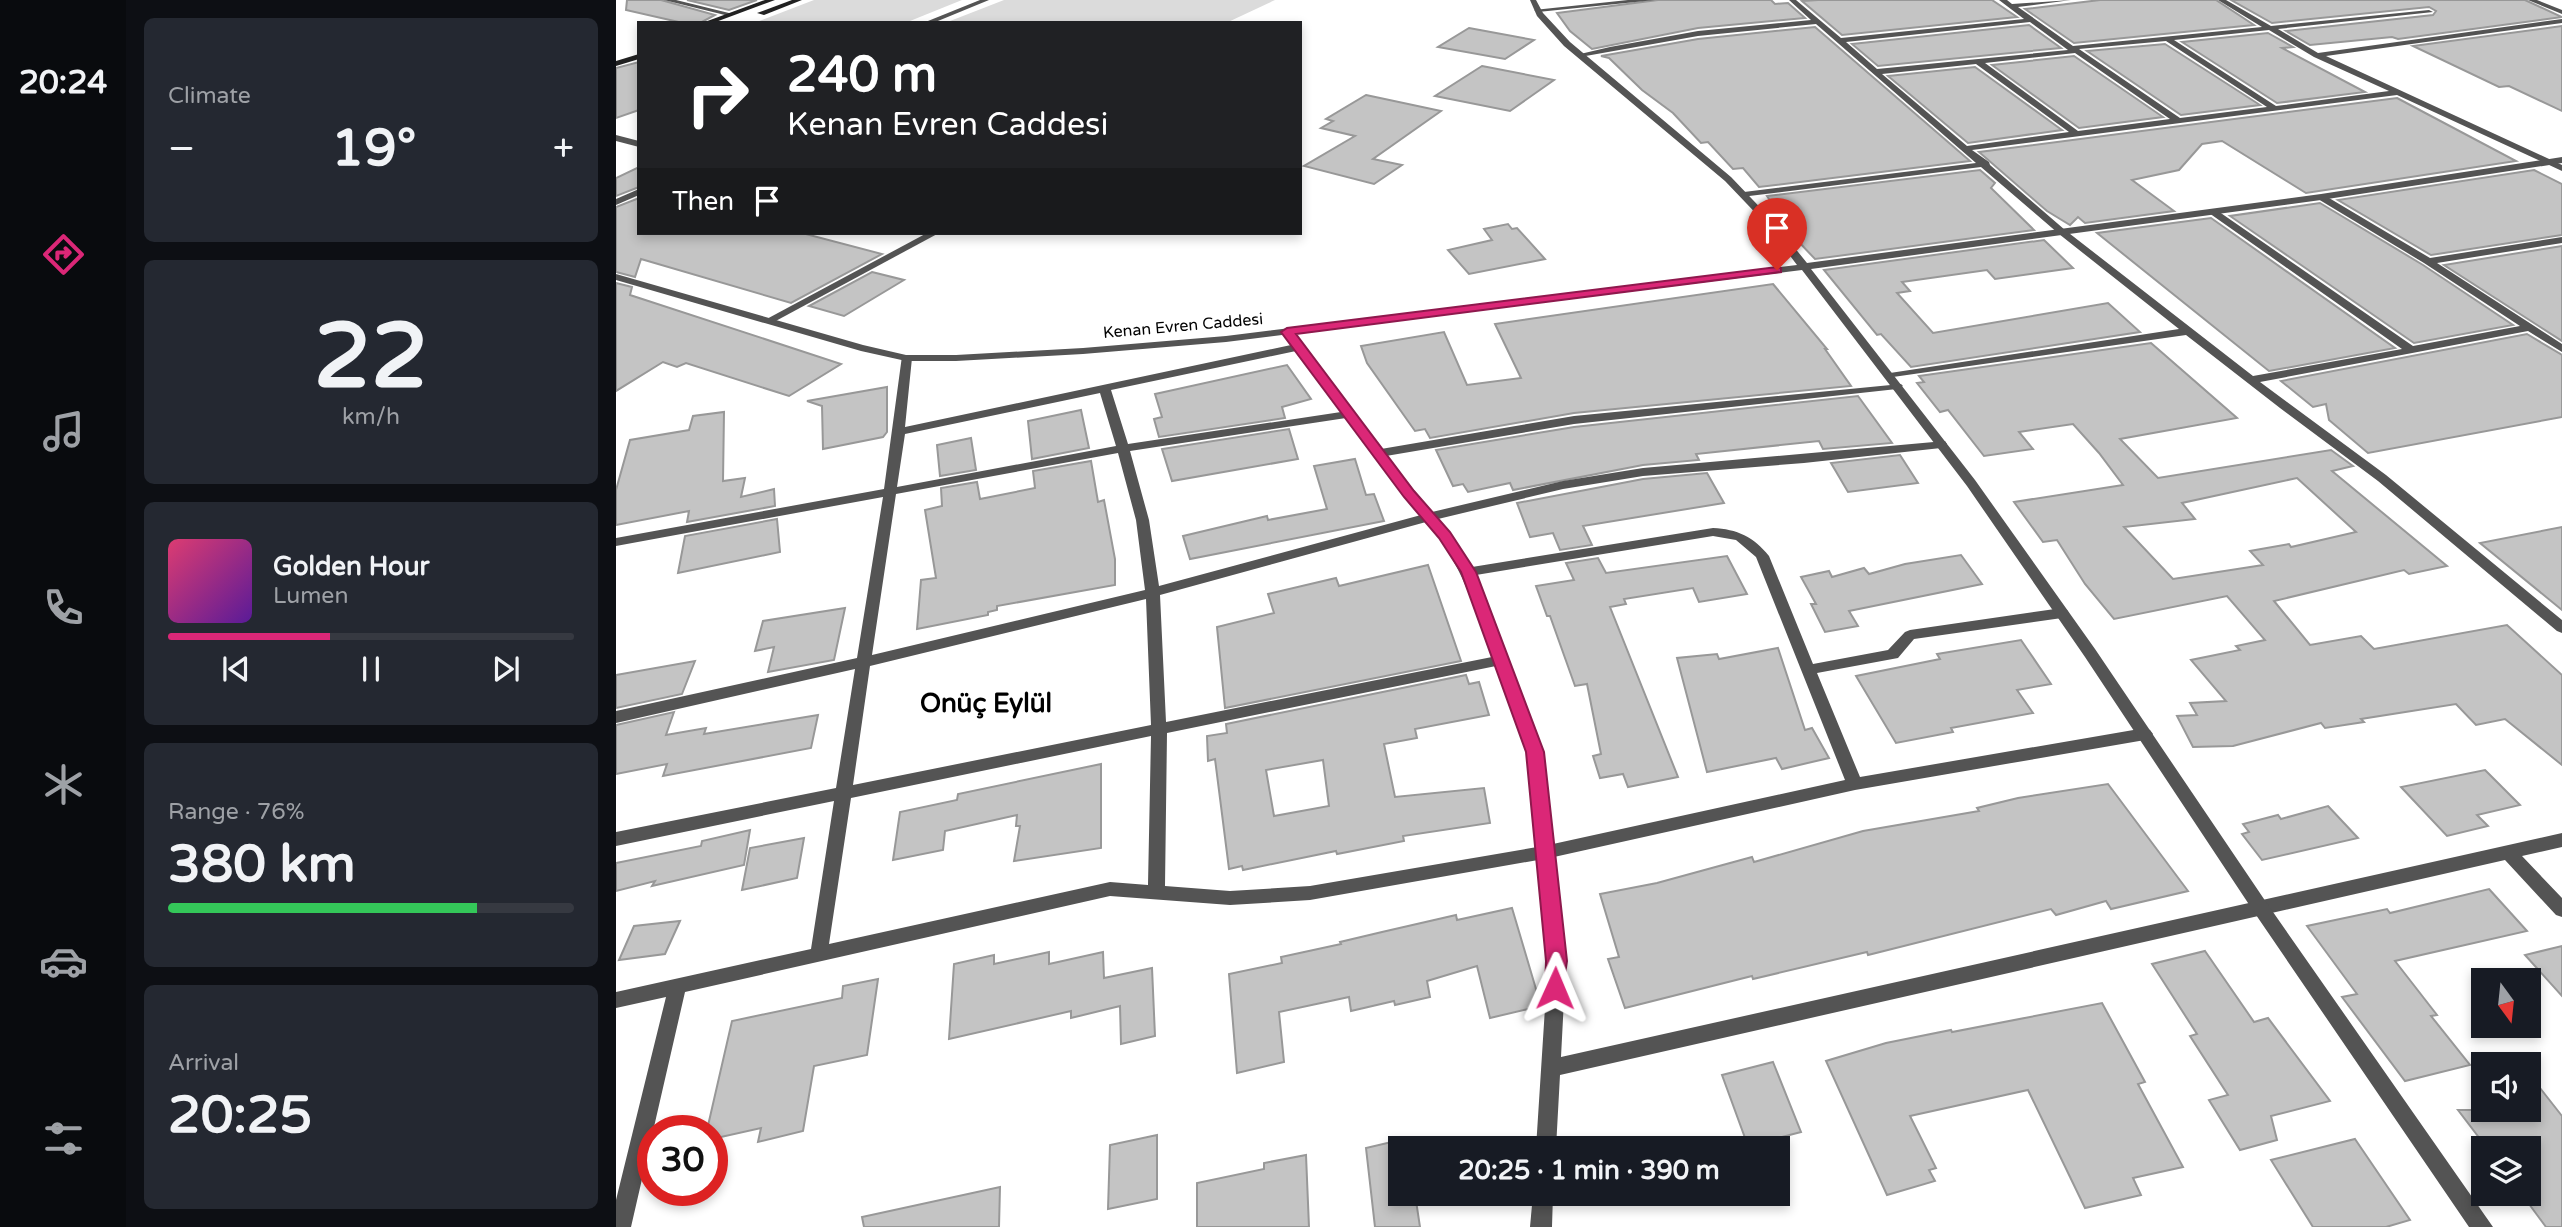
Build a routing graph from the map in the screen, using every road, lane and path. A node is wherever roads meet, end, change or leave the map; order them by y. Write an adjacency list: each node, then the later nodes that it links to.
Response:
1 (667, 0): 15 (street)
2 (772, 0): 15 (main road)
3 (799, 0): 18 (main road)
4 (986, 0): 19 (street)
5 (1652, 0): 11 (street)
6 (1792, 0): 21 (street)
7 (2002, 0): 12 (street)
8 (2068, 0): 12 (street)
9 (2221, 0): 22 (street)
10 (2531, 0): 14 (street)
11 (1536, 5): 28 (street)
12 (2011, 6): 16 (street)
13 (2429, 12): 22 (street)
14 (2562, 12)
15 (729, 14): 17 (main road)
16 (2031, 20): 24 (street); 26 (street)
17 (710, 21)
18 (739, 21)
19 (931, 21)
20 (2562, 21): 29 (street)
21 (1817, 22): 24 (street); 28 (street)
22 (2268, 28): 23 (street); 29 (street)
23 (2168, 39): 26 (street); 35 (street)
24 (1838, 41): 33 (street)
25 (637, 47): 27 (main road)
26 (2074, 49): 31 (street); 36 (street)
27 (616, 53)
28 (1580, 55): 46 (street)
29 (2317, 55): 34 (street)
30 (637, 57): 32 (main road)
31 (1979, 62): 33 (street); 37 (street)
32 (616, 64)
33 (1875, 72): 40 (street)
34 (2401, 92): 35 (street); 42 (street)
35 (2273, 107): 36 (street)
36 (2177, 120): 37 (street)
37 (2075, 133): 40 (street)
38 (616, 138): 39 (street)
39 (637, 143)
40 (1968, 148): 43 (street)
41 (2562, 160): 42 (street, Kenan Evren Caddesi)
42 (2549, 162): 44 (street); 47 (street, Kenan Evren Caddesi)
43 (1986, 164): 46 (street); 50 (street)
44 (2562, 168)
45 (637, 193): 48 (street)
46 (1744, 195): 54 (street)
47 (2321, 197): 49 (street, Kenan Evren Caddesi); 53 (street)
48 (616, 202)
49 (2212, 211): 50 (street, Kenan Evren Caddesi); 62 (street)
50 (2062, 232): 54 (street, Kenan Evren Caddesi); 58 (street)
51 (930, 235): 56 (street)
52 (2562, 240): 53 (street)
53 (2428, 261): 57 (street)
54 (1803, 267): 59 (street, Kenan Evren Caddesi); 65 (street)
55 (616, 277): 56 (street, Kenan Evren Caddesi)
56 (768, 321): 63 (street, Kenan Evren Caddesi)
57 (2528, 328): 61 (street); 62 (street)
58 (2189, 331): 64 (street); 65 (street)
59 (1287, 332): 60 (street); 63 (street, Kenan Evren Caddesi)
60 (1299, 348): 66 (street); 67 (street)
61 (2562, 349)
62 (2411, 350): 64 (street)
63 (906, 358): 68 (street)
64 (2252, 380): 78 (street)
65 (1893, 381): 69 (street); 71 (street)
66 (1105, 390): 68 (street); 70 (street)
67 (1350, 414): 70 (street); 71 (street)
68 (899, 432): 72 (street)
69 (1941, 444): 73 (street); 77 (street)
70 (1122, 449): 72 (street); 76 (street)
71 (1380, 453): 73 (street)
72 (889, 494): 74 (street); 80 (street)
73 (1429, 517): 75 (street); 76 (street)
74 (616, 542)
75 (1468, 572): 79 (street); 81 (street)
76 (1151, 593): 80 (street); 83 (street)
77 (2062, 613): 81 (street); 84 (street)
78 (2562, 628)
79 (1500, 660): 83 (street); 89 (street)
80 (864, 663): 82 (street); 86 (street)
81 (1808, 670): 85 (street)
82 (616, 717)
83 (1160, 727): 86 (street); 91 (street)
84 (2145, 734): 85 (street); 92 (street)
85 (1855, 784): 89 (street)
86 (844, 792): 87 (street); 94 (street)
87 (616, 839)
88 (2562, 839): 90 (street)
89 (1545, 852): 91 (street); 97 (street)
90 (2508, 852): 92 (street); 93 (street)
91 (1156, 891): 94 (street)
92 (2260, 907): 97 (street); 102 (street)
93 (2562, 910)
94 (819, 953): 95 (street)
95 (678, 985): 96 (street); 100 (street)
96 (616, 1000)
97 (1550, 1068): 98 (street)
98 (1547, 1136)
99 (1542, 1206): 101 (street)
100 (620, 1227)
101 (1541, 1227)
102 (2482, 1227)

